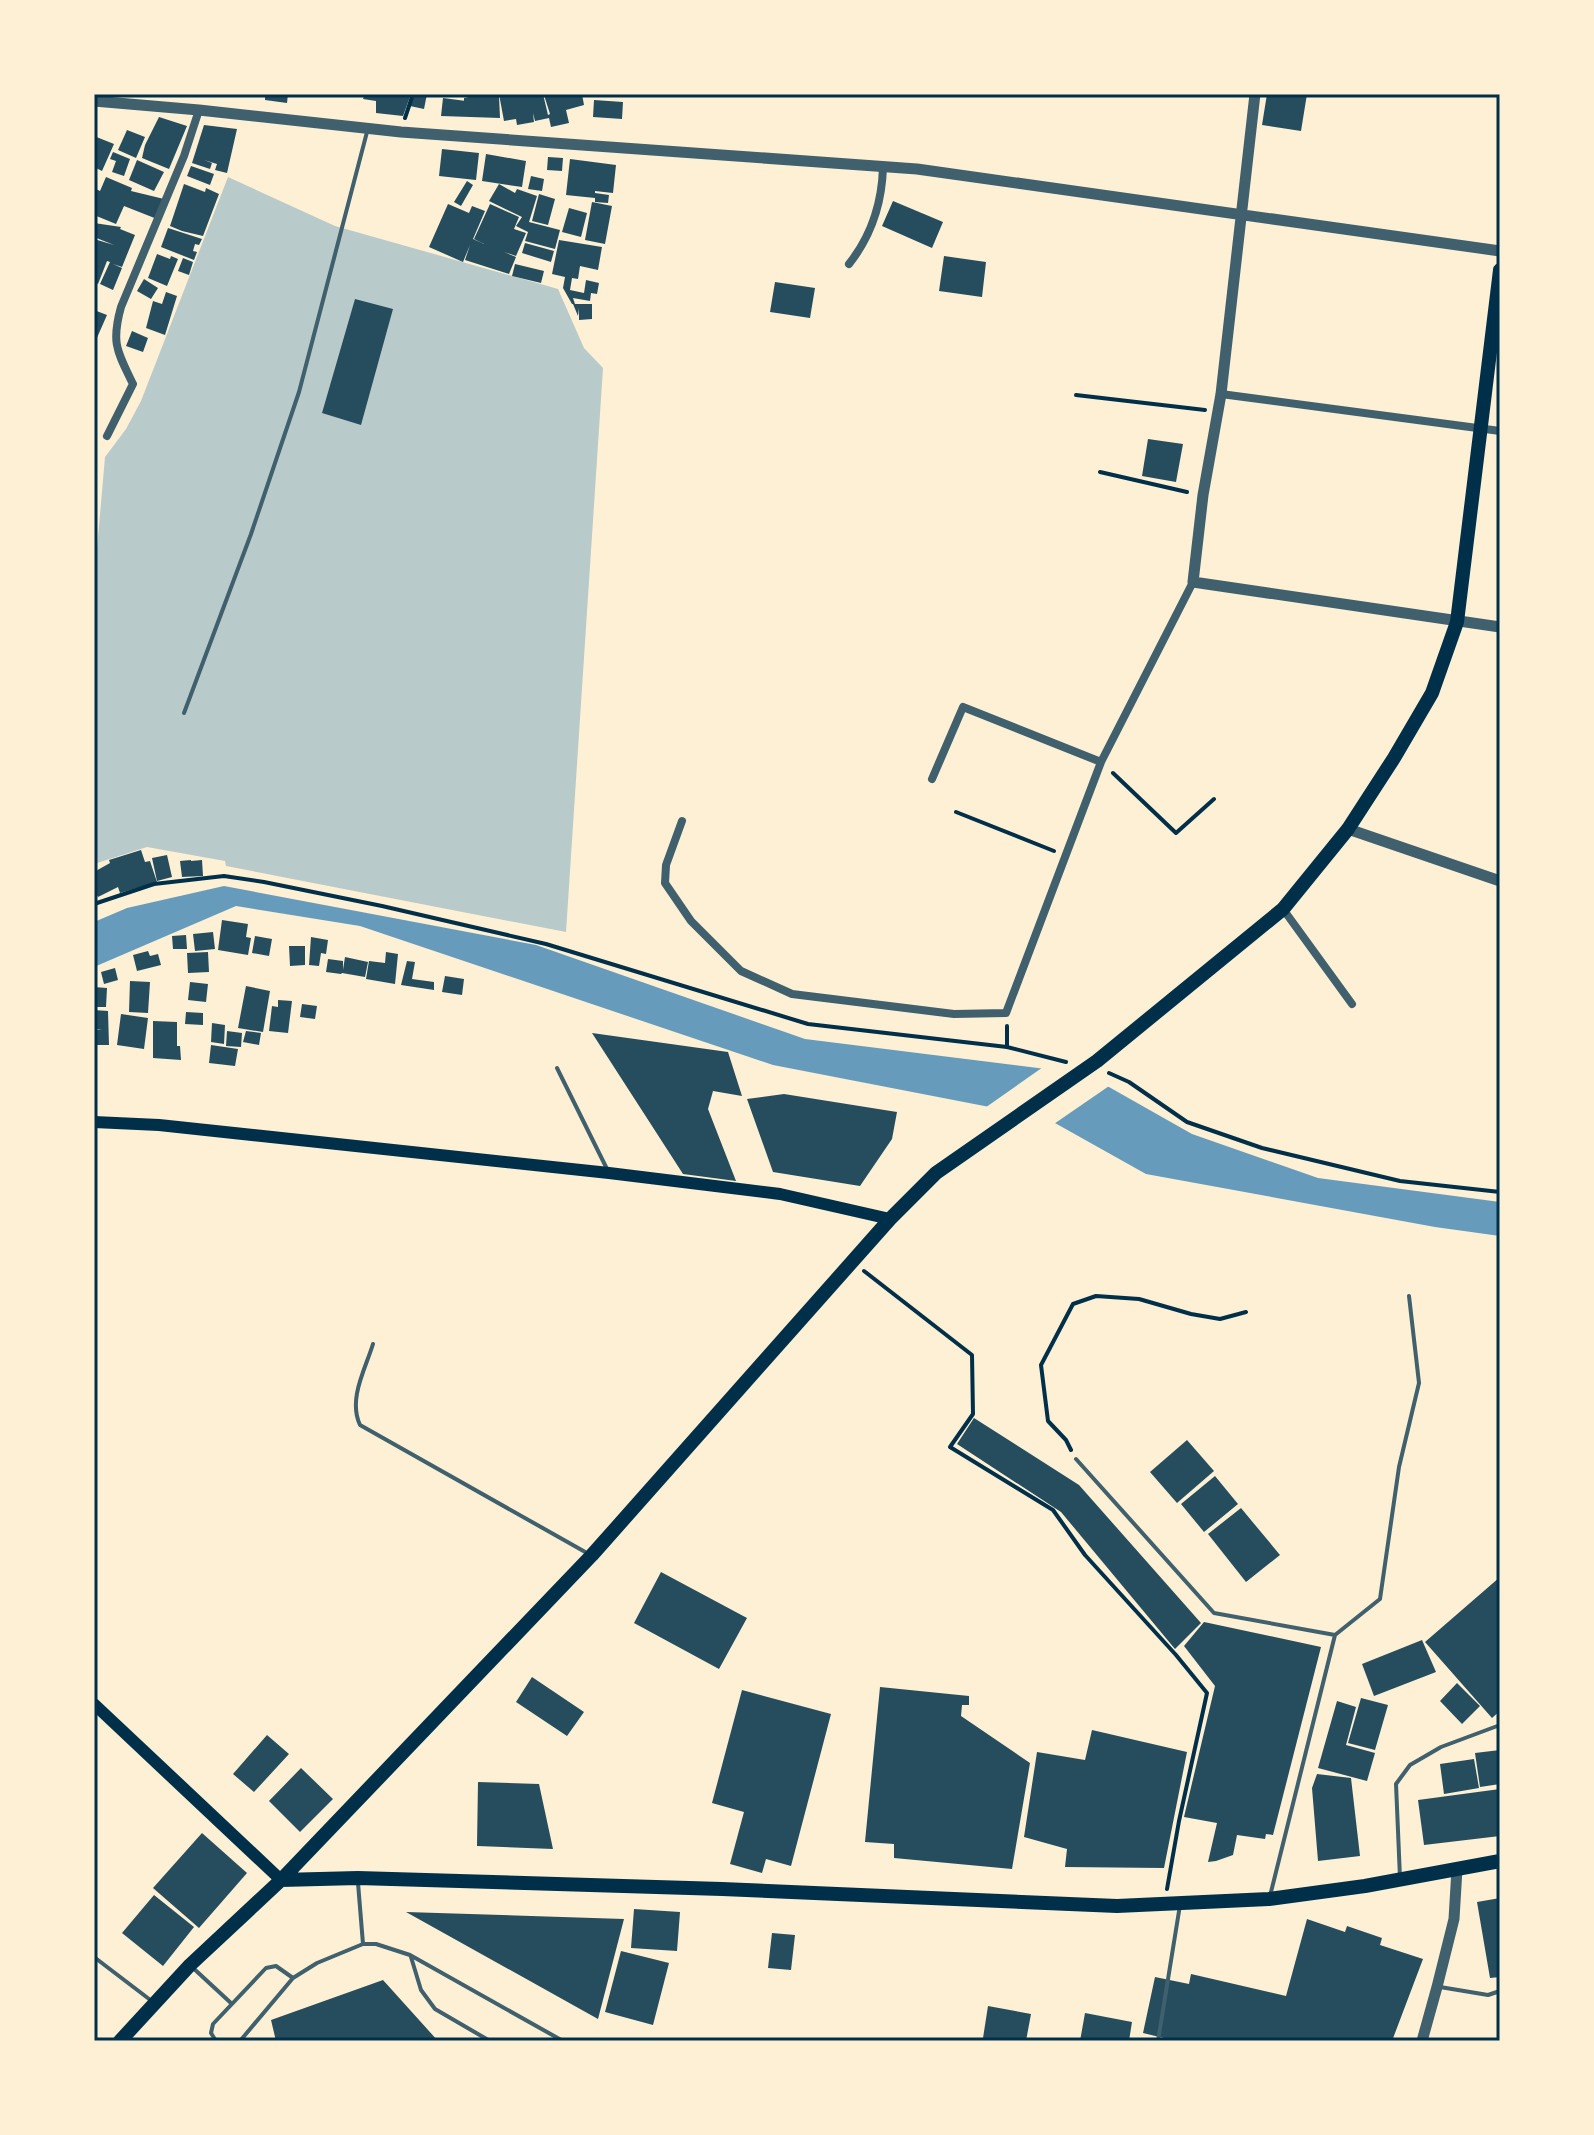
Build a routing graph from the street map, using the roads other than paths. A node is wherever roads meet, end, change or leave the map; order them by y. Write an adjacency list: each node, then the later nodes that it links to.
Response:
1 (1255, 94): 6 (street)
2 (94, 101): 3 (street)
3 (199, 110): 4 (street); 13 (street)
4 (368, 129): 5 (street); 17 (lane)
5 (883, 167): 6 (street); 8 (street)
6 (1241, 215): 7 (street); 10 (street)
7 (1500, 251)
8 (849, 264)
9 (1500, 270): 11 (main road)
10 (1221, 394): 11 (street); 14 (street)
11 (1481, 429): 12 (street); 15 (main road)
12 (1500, 431)
13 (107, 436)
14 (1193, 582): 15 (street); 18 (street)
15 (1457, 622): 16 (street); 21 (main road)
16 (1500, 627)
17 (184, 713)
18 (1101, 762): 19 (street); 20 (street)
19 (932, 779)
20 (682, 821)
21 (1348, 829): 22 (street); 23 (main road)
22 (1500, 881)
23 (1283, 909): 24 (street); 28 (main road)
24 (1352, 1004)
25 (557, 1068): 27 (lane)
26 (94, 1122): 27 (main road)
27 (609, 1173): 28 (main road)
28 (890, 1219): 32 (main road)
29 (1409, 1296): 33 (lane)
30 (373, 1344): 32 (lane)
31 (1076, 1459): 33 (lane)
32 (592, 1555): 39 (main road)
33 (1335, 1635): 41 (lane)
34 (94, 1704): 39 (main road)
35 (1500, 1725): 40 (lane)
36 (1500, 1861): 37 (main road)
37 (1457, 1869): 40 (main road); 48 (street)
38 (358, 1878): 39 (main road); 42 (main road); 43 (lane)
39 (281, 1880): 46 (main road)
40 (1400, 1880): 41 (main road)
41 (1269, 1899): 42 (main road)
42 (1180, 1903): 57 (lane)
43 (363, 1944): 44 (lane); 47 (lane)
44 (410, 1955): 55 (lane); 56 (lane)
45 (94, 1957): 50 (lane)
46 (190, 1965): 50 (main road); 51 (lane)
47 (293, 1978): 51 (lane); 54 (lane)
48 (1437, 1987): 49 (lane); 58 (street)
49 (1500, 1991)
50 (155, 2004): 52 (main road)
51 (232, 2004): 53 (lane)
52 (120, 2041)
53 (216, 2041)
54 (240, 2041)
55 (490, 2041)
56 (563, 2041)
57 (1158, 2041)
58 (1422, 2041)

